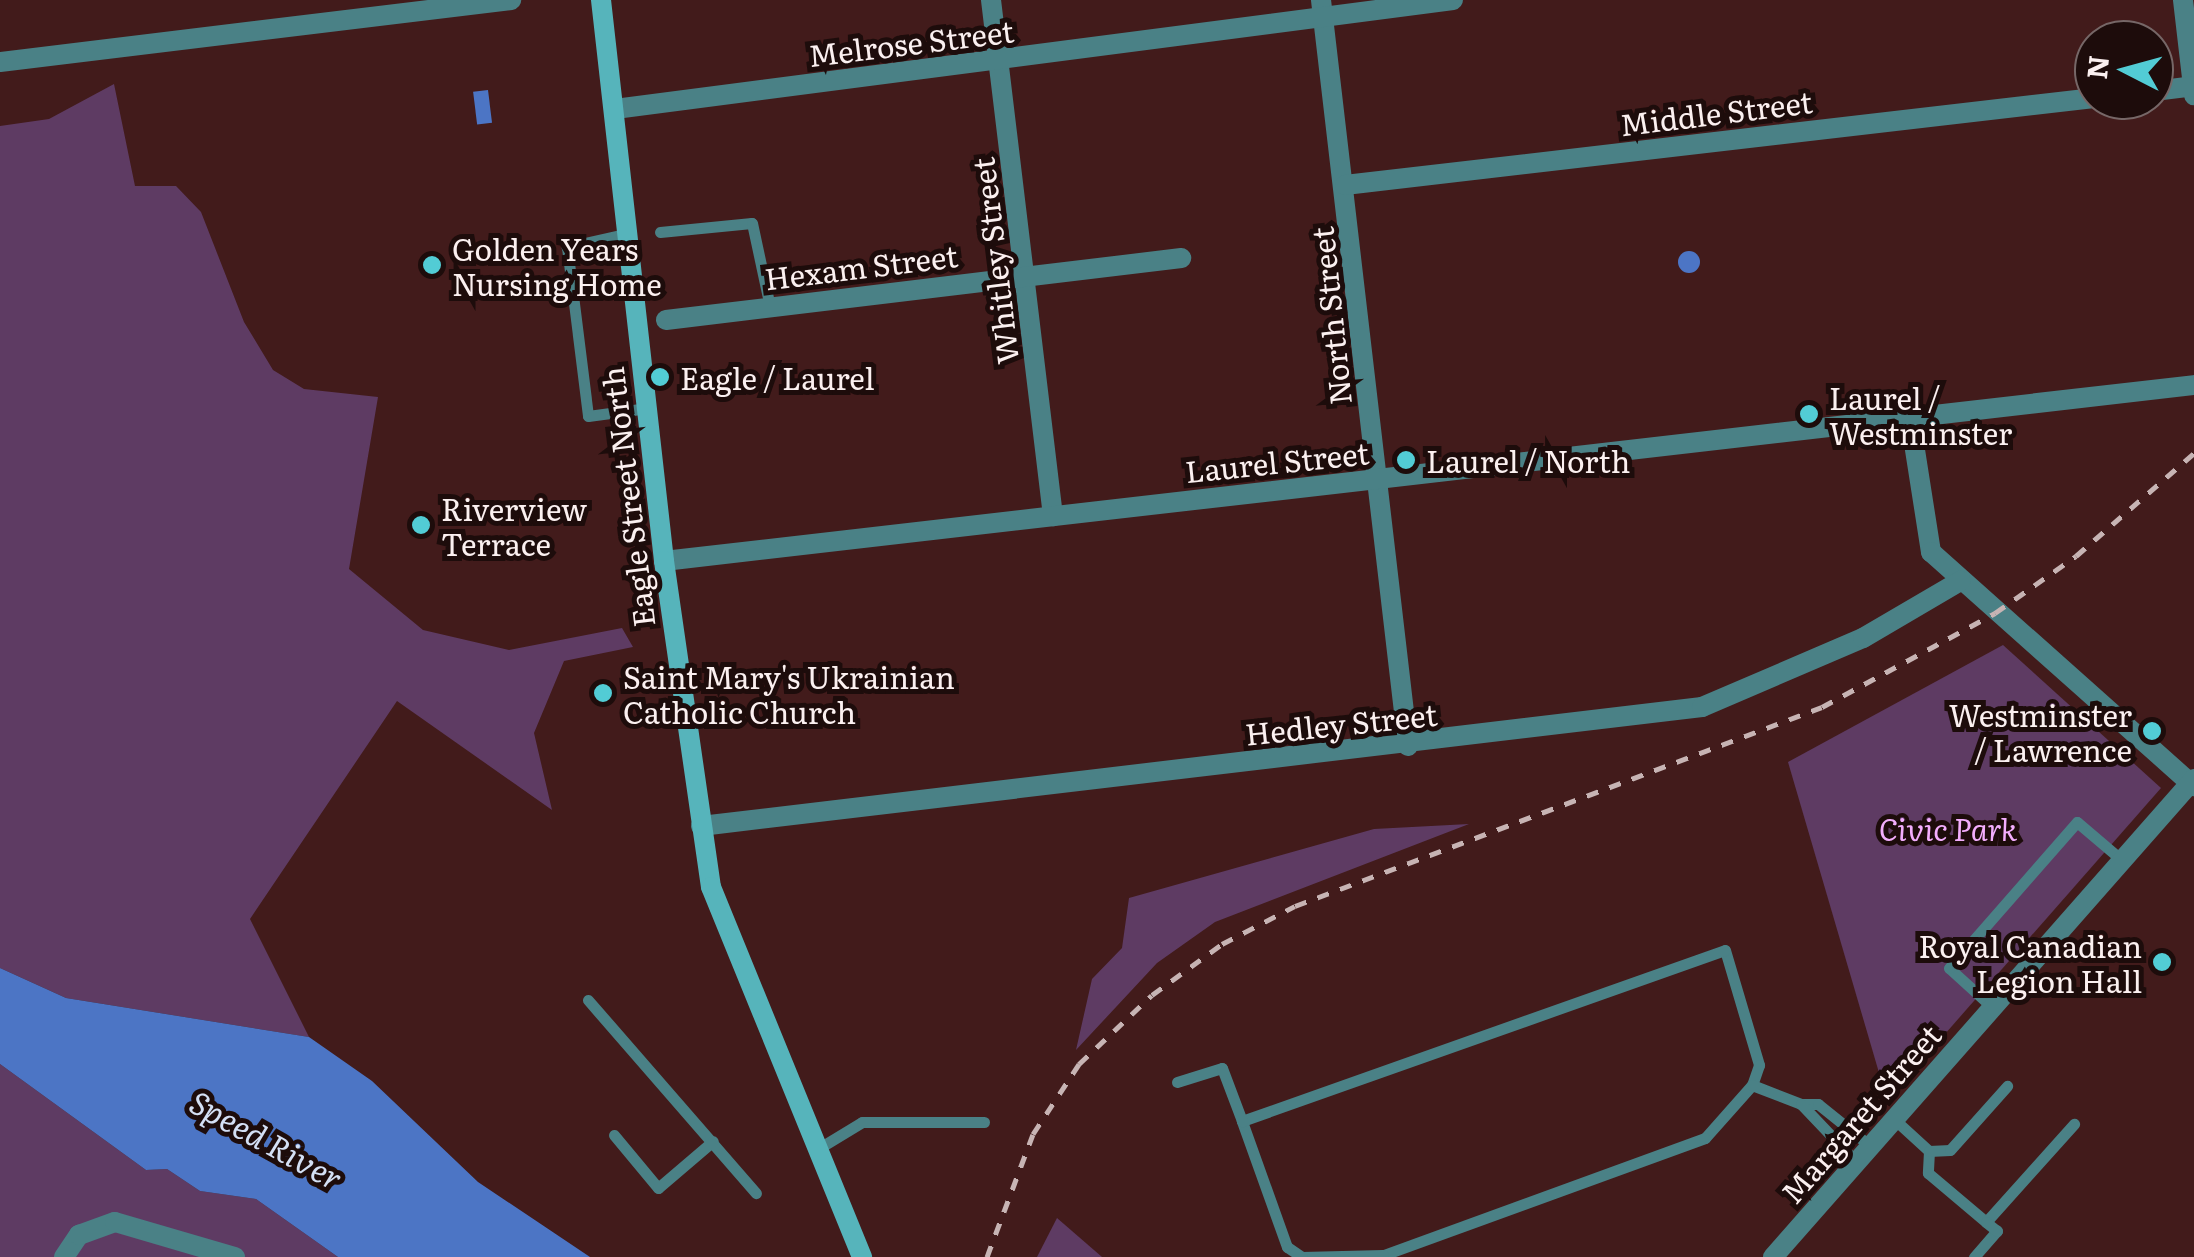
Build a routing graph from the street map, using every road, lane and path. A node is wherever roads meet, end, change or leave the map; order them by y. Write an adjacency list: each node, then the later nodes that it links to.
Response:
1 (512, 0): 7 (street)
2 (601, 0): 12 (main road, Eagle Street North)
3 (991, 0): 8 (street, Whitley Street)
4 (1454, 0): 6 (street, Melrose Street)
5 (2183, 0): 9 (street)
6 (1323, 9): 8 (street, Melrose Street); 13 (street, North Street)
7 (0, 61)
8 (999, 62): 12 (street, Melrose Street); 17 (street, Whitley Street)
9 (2193, 86): 10 (street)
10 (2194, 95)
11 (2074, 100): 13 (street, Middle Street)
12 (614, 110): 15 (main road, Eagle Street North)
13 (1346, 185): 23 (street, North Street)
14 (660, 232): 18 (lane)
15 (629, 233): 21 (main road, Eagle Street North); 21 (lane)
16 (1181, 258): 17 (street, Hexam Street)
17 (1027, 276): 18 (street, Hexam Street); 24 (street, Whitley Street)
18 (770, 307): 19 (street, Hexam Street)
19 (666, 320)
20 (2194, 386): 22 (street, Laurel Street)
21 (648, 408): 25 (main road, Eagle Street North)
22 (1910, 418): 23 (street, Laurel Street); 26 (street)
23 (1378, 480): 24 (street, Laurel Street); 27 (street, North Street)
24 (1053, 516): 25 (street, Laurel Street)
25 (664, 561): 29 (main road, Eagle Street North)
26 (1960, 581): 27 (street, Hedley Street); 28 (street)
27 (1408, 746): 29 (street, Hedley Street)
28 (2193, 783): 30 (street, Margaret Street)
29 (700, 826): 43 (main road, Eagle Street North)
30 (2124, 862): 32 (street, Margaret Street); 32 (lane)
31 (588, 1000): 42 (lane)
32 (1993, 1008): 37 (street, Margaret Street)
33 (1177, 1082): 38 (lane)
34 (1752, 1086): 36 (lane); 38 (lane); 51 (lane)
35 (2007, 1086): 44 (lane)
36 (1801, 1104): 45 (lane); 45 (lane)
37 (1894, 1119): 44 (lane); 45 (street, Margaret Street)
38 (1242, 1121): 51 (lane)
39 (984, 1122): 43 (lane)
40 (2074, 1124): 47 (lane)
41 (614, 1135): 42 (lane)
42 (713, 1141): 46 (lane)
43 (816, 1150): 50 (main road, Eagle Street North)
44 (1929, 1151): 47 (lane)
45 (1862, 1153): 52 (street, Margaret Street)
46 (756, 1193)
47 (1986, 1222): 53 (lane)
48 (64, 1257): 49 (street)
49 (235, 1257)
50 (862, 1257)
51 (1302, 1257)
52 (1773, 1257)
53 (1974, 1257)

